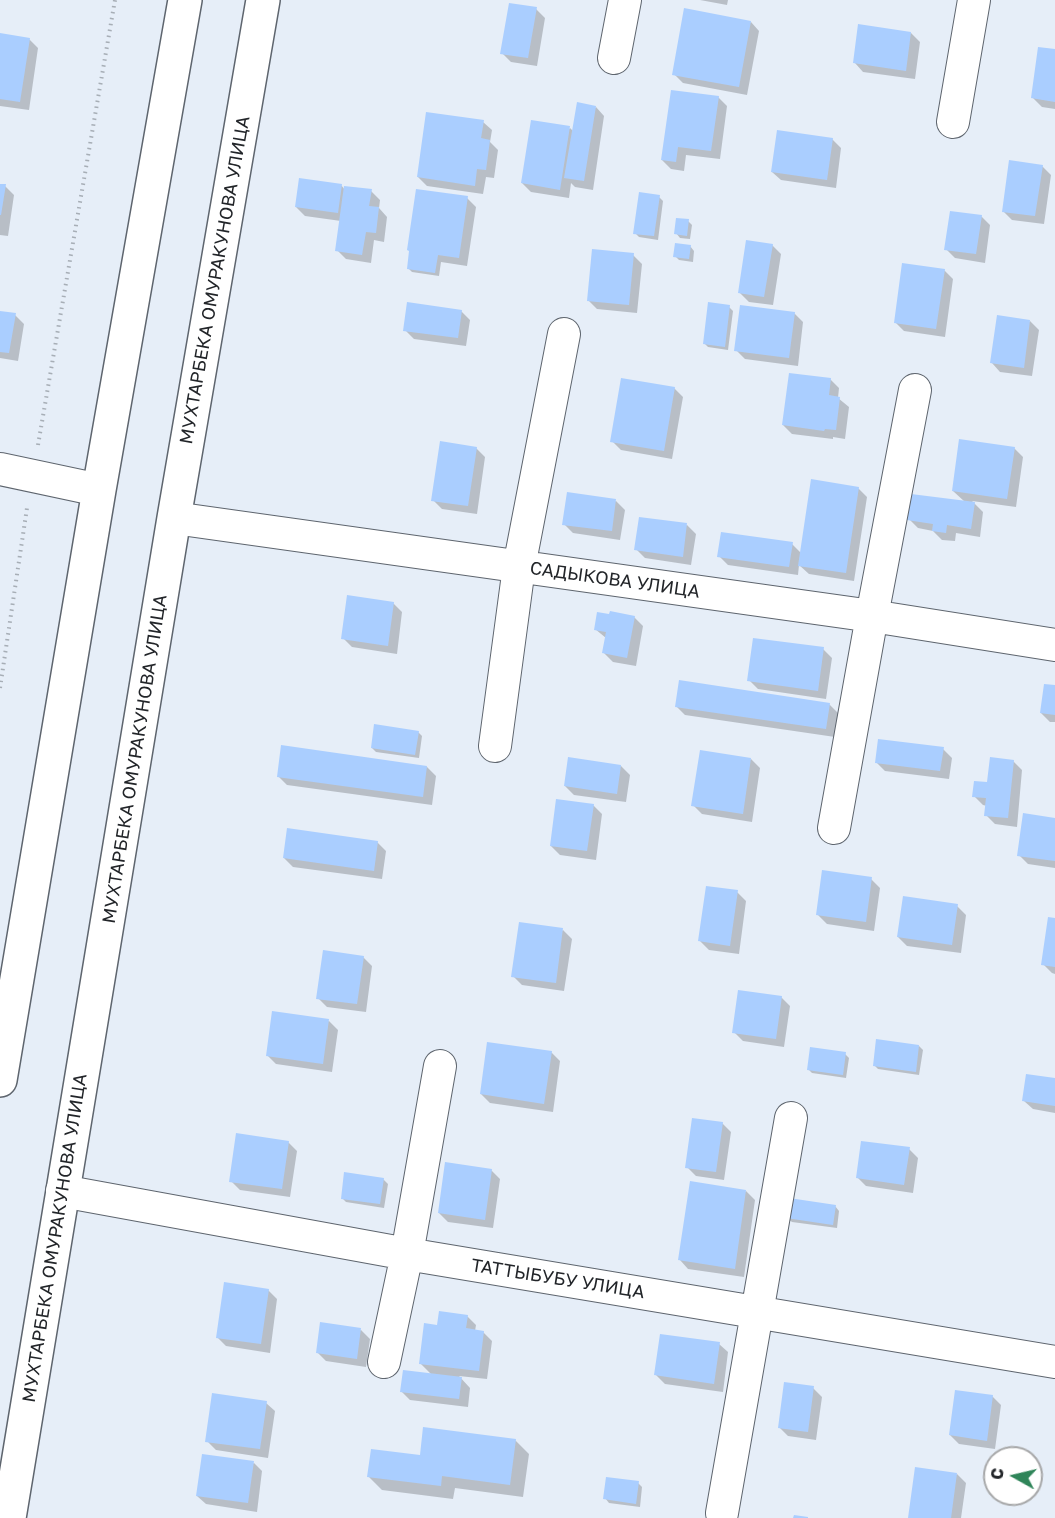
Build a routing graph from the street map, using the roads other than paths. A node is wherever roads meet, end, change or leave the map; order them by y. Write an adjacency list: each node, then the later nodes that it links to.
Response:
1 (185, 0): 10 (main road)
2 (263, 0): 11 (main road, МУХТАРБЕКА ОМУРАКУНОВА УЛИЦА)
3 (625, 0): 5 (street)
4 (974, 0): 6 (street)
5 (614, 58)
6 (953, 122)
7 (564, 334): 12 (street)
8 (915, 390): 13 (street)
9 (0, 469): 10 (street)
10 (99, 490): 18 (main road)
11 (174, 518): 12 (street, САДЫКОВА УЛИЦА); 20 (main road, МУХТАРБЕКА ОМУРАКУНОВА УЛИЦА)
12 (519, 567): 13 (street, САДЫКОВА УЛИЦА); 15 (street)
13 (872, 616): 14 (street, САДЫКОВА УЛИЦА); 16 (street)
14 (1055, 645)
15 (495, 746)
16 (834, 828)
17 (441, 1066): 21 (street)
18 (0, 1080)
19 (791, 1118): 22 (street)
20 (62, 1191): 21 (street, ТАТТЫБУБУ УЛИЦА); 26 (main road, МУХТАРБЕКА ОМУРАКУНОВА УЛИЦА)
21 (407, 1254): 22 (street, ТАТТЫБУБУ УЛИЦА); 23 (street)
22 (758, 1312): 24 (street, ТАТТЫБУБУ УЛИЦА); 25 (street)
23 (384, 1362)
24 (1055, 1362)
25 (722, 1513)
26 (9, 1518)

